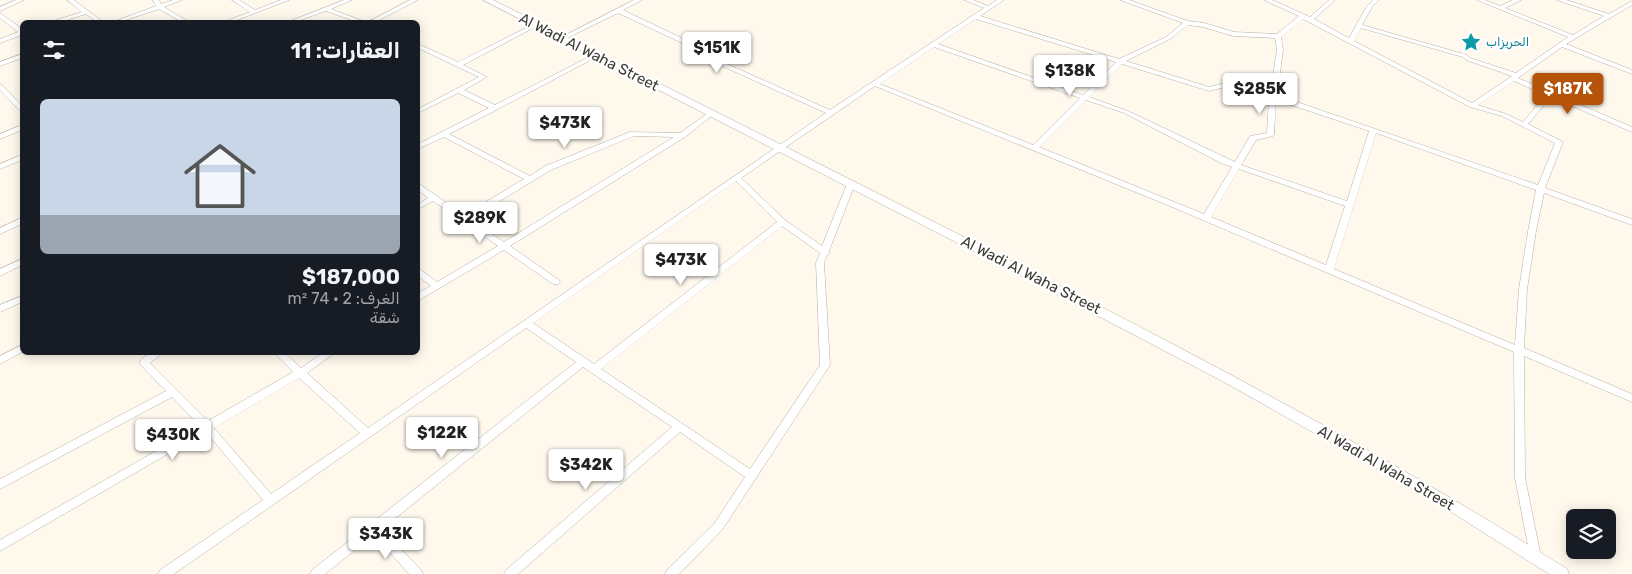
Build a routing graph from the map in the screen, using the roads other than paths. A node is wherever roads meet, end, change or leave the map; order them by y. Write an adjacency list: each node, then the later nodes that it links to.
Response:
1 (21, 0): 24 (street)
2 (70, 0): 27 (street)
3 (156, 0): 21 (street)
4 (179, 0): 21 (street)
5 (236, 0): 28 (street)
6 (286, 0): 28 (street)
7 (348, 0): 25 (street)
8 (415, 0): 40 (street)
9 (487, 0): 42 (main road, Al Wadi Al Waha Street)
10 (639, 0): 26 (street)
11 (968, 0): 22 (street)
12 (1001, 0): 22 (street)
13 (1123, 0): 41 (street)
14 (1267, 0): 32 (street)
15 (1332, 0): 32 (street)
16 (1376, 0): 43 (street)
17 (1480, 0): 23 (street)
18 (1518, 0): 23 (street)
19 (1560, 0): 31 (street)
20 (1632, 3): 31 (street)
21 (160, 7): 35 (street); 36 (street)
22 (989, 8): 30 (street)
23 (1500, 8): 48 (street)
24 (0, 9)
25 (326, 9): 38 (street); 39 (street)
26 (618, 10): 47 (street); 71 (street)
27 (86, 12): 33 (street); 34 (street)
28 (255, 12): 37 (street)
29 (0, 14): 44 (street)
30 (976, 16): 51 (street); 56 (street)
31 (1609, 16): 48 (street)
32 (1307, 18): 46 (street); 50 (street)
33 (61, 20)
34 (97, 20)
35 (122, 20)
36 (178, 20)
37 (233, 20)
38 (297, 20)
39 (351, 20)
40 (375, 20)
41 (1187, 24): 46 (street); 56 (street)
42 (536, 25): 47 (main road, Al Wadi Al Waha Street); 58 (street)
43 (1360, 26): 50 (street); 60 (street)
44 (20, 30)
45 (20, 33): 49 (street)
46 (1278, 36): 65 (street)
47 (562, 38): 54 (main road, Al Wadi Al Waha Street)
48 (1572, 38): 52 (street)
49 (0, 41)
50 (1350, 42): 68 (street)
51 (934, 44): 61 (street); 66 (street)
52 (1562, 45): 59 (street); 60 (street)
53 (420, 47): 58 (street)
54 (597, 55): 69 (street); 72 (main road, Al Wadi Al Waha Street)
55 (20, 57): 57 (street)
56 (1121, 61): 65 (street); 66 (street)
57 (0, 64)
58 (457, 65): 63 (street)
59 (1632, 72)
60 (1515, 76): 64 (street); 68 (street)
61 (874, 84): 71 (street); 83 (street)
62 (0, 86): 67 (street)
63 (458, 90): 69 (street); 70 (street)
64 (1550, 94): 74 (street); 76 (street)
65 (1273, 97): 77 (street); 85 (street)
66 (1084, 98): 83 (street); 85 (street)
67 (20, 102)
68 (1472, 106): 74 (street)
69 (496, 108): 78 (street)
70 (420, 110)
71 (831, 113): 82 (street)
72 (710, 114): 79 (street); 82 (main road, Al Wadi Al Waha Street)
73 (1632, 121): 76 (street)
74 (1524, 124): 91 (street)
75 (20, 129): 80 (street)
76 (1629, 129)
77 (1372, 130): 91 (street); 93 (street)
78 (444, 134): 81 (street); 88 (street)
79 (682, 135): 88 (street); 101 (street)
80 (0, 137)
81 (420, 146)
82 (778, 148): 87 (street); 89 (main road, Al Wadi Al Waha Street)
83 (1034, 148): 95 (street)
84 (20, 159): 86 (street)
85 (1236, 166): 93 (street); 95 (street)
86 (0, 167)
87 (736, 178): 98 (street); 112 (street)
88 (530, 179): 96 (street)
89 (851, 184): 102 (street); 132 (main road, Al Wadi Al Waha Street)
90 (420, 188): 92 (street)
91 (1540, 189): 99 (street); 114 (street)
92 (433, 198): 94 (street); 96 (street)
93 (1349, 205): 104 (street)
94 (420, 206)
95 (1206, 218): 104 (street)
96 (464, 219): 101 (street)
97 (20, 222): 100 (street)
98 (782, 222): 102 (street); 120 (street)
99 (1632, 222)
100 (0, 231)
101 (504, 246): 107 (street); 108 (street)
102 (826, 253): 127 (street)
103 (20, 263): 105 (street)
104 (1329, 270): 114 (street)
105 (0, 273)
106 (420, 273): 108 (street)
107 (556, 282)
108 (436, 285): 109 (street)
109 (420, 296)
110 (20, 301): 111 (street)
111 (0, 309)
112 (526, 324): 119 (street); 126 (street)
113 (20, 349): 118 (street)
114 (1518, 350): 123 (street); 132 (street)
115 (156, 355): 122 (street)
116 (280, 355): 121 (street)
117 (327, 355): 121 (street)
118 (0, 360)
119 (583, 362): 120 (street); 130 (street)
120 (594, 369): 125 (street)
121 (300, 373): 124 (street); 126 (street)
122 (173, 392): 124 (street); 128 (street)
123 (1632, 398)
124 (206, 427): 129 (street); 131 (street)
125 (679, 427): 127 (street); 136 (street)
126 (367, 433): 129 (street)
127 (752, 476): 137 (street)
128 (0, 484)
129 (270, 500): 133 (street)
130 (374, 528): 134 (street); 135 (street)
131 (0, 546)
132 (1535, 557): 138 (main road, Al Wadi Al Waha Street)
133 (164, 574)
134 (316, 574)
135 (417, 574)
136 (510, 574)
137 (671, 574)
138 (1562, 574)

